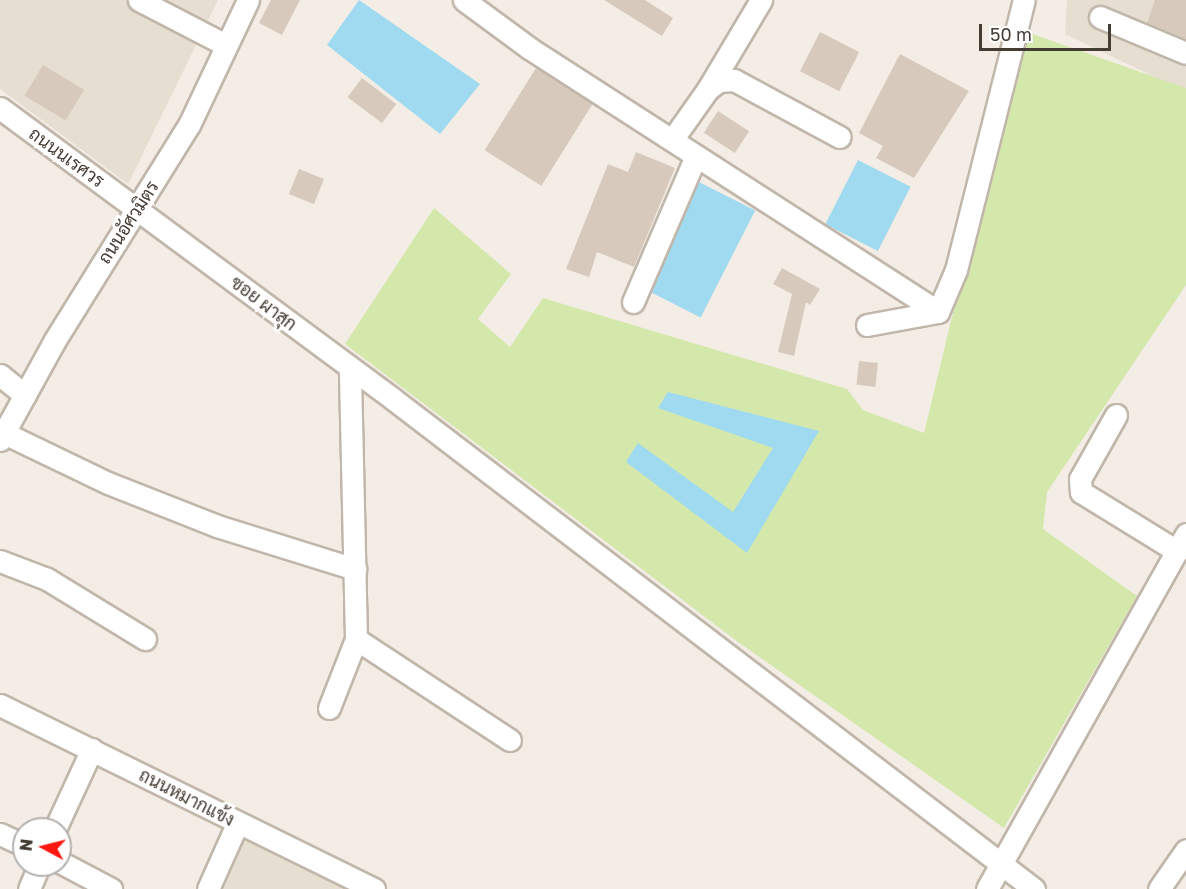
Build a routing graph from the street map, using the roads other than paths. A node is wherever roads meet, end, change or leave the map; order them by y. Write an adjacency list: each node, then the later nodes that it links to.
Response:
1 (139, 0): 7 (street)
2 (248, 0): 7 (street, ถนนอัศวมิตร)
3 (464, 0): 12 (street)
4 (761, 0): 9 (street)
5 (1024, 0): 16 (street)
6 (1100, 17): 8 (street)
7 (224, 44): 14 (street, ถนนอัศวมิตร)
8 (1186, 53)
9 (708, 89): 11 (street); 12 (street)
10 (0, 108): 14 (street, ถนนนเรศวร)
11 (840, 137)
12 (672, 140): 13 (street)
13 (696, 156): 15 (street); 16 (street)
14 (135, 207): 18 (street, ซอย ผาสุก); 20 (street, ถนนอัศวมิตร)
15 (633, 302)
16 (938, 312): 17 (street)
17 (867, 325)
18 (350, 367): 25 (street); 35 (street, ซอย ผาสุก)
19 (0, 375): 20 (street)
20 (25, 395): 22 (street, ถนนอัศวมิตร)
21 (1116, 415): 23 (street)
22 (2, 436): 25 (street)
23 (1181, 542): 35 (street)
24 (0, 561): 26 (street)
25 (355, 569): 27 (street)
26 (145, 639)
27 (356, 639): 29 (street); 30 (street)
28 (0, 705): 31 (street, ถนนหมากแข้ง)
29 (329, 708)
30 (510, 740)
31 (92, 749): 32 (street); 33 (street, ถนนหมากแข้ง)
32 (61, 817)
33 (238, 822): 38 (street); 39 (street, ถนนหมากแข้ง)
34 (1186, 850): 42 (street)
35 (1004, 862): 40 (street); 41 (street, ซอย ผาสุก)
36 (72, 868): 37 (street)
37 (111, 889)
38 (208, 889)
39 (374, 889)
40 (987, 889)
41 (1034, 889)
42 (1158, 889)

